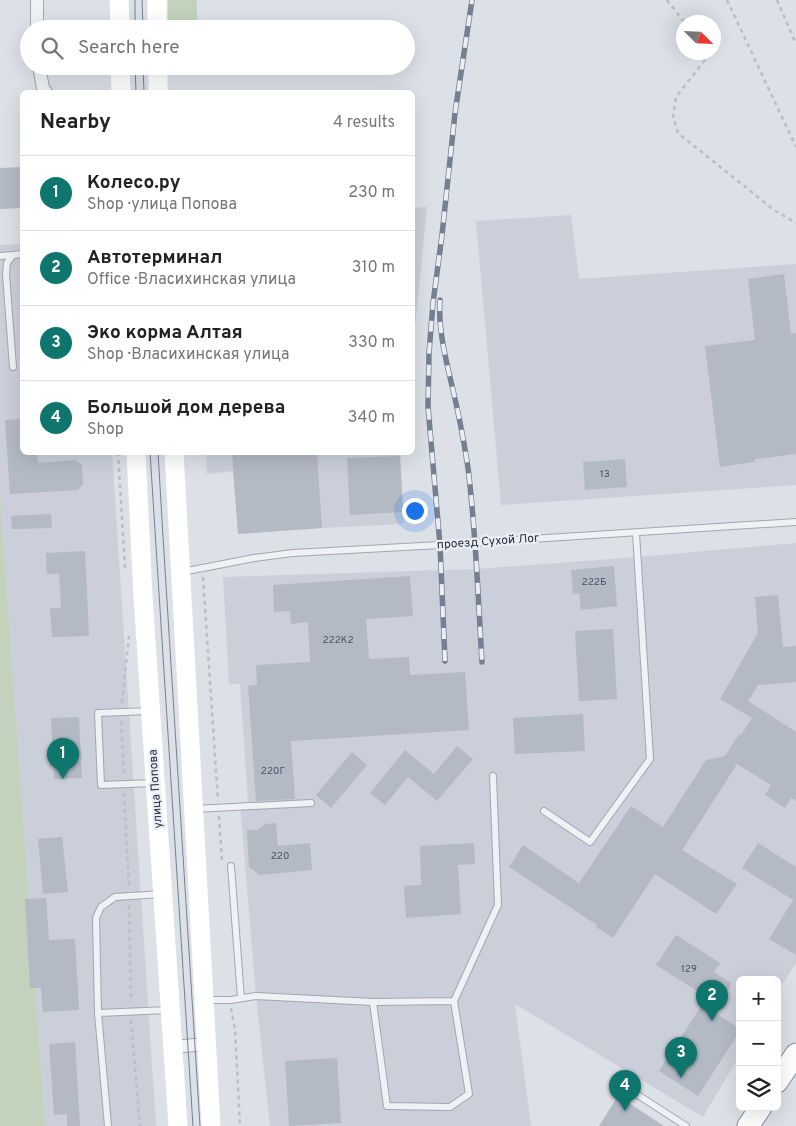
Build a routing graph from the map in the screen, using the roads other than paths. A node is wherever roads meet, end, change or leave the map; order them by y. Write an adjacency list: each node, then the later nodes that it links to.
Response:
1 (37, 0): 4 (street)
2 (119, 0): 5 (main road)
3 (157, 0): 6 (main road)
4 (37, 20)
5 (120, 20)
6 (157, 20)
7 (41, 75): 10 (street)
8 (120, 75): 11 (main road)
9 (158, 75): 12 (main road)
10 (45, 90)
11 (121, 90)
12 (158, 90)
13 (20, 254): 14 (lane)
14 (12, 255): 15 (lane); 16 (lane)
15 (0, 256)
16 (13, 367)
17 (136, 455): 22 (main road, улица Попова)
18 (174, 455): 21 (main road)
19 (796, 522): 20 (lane, проезд Сухой Лог)
20 (636, 532): 21 (lane, проезд Сухой Лог); 27 (lane)
21 (181, 573): 26 (main road)
22 (151, 711): 24 (main road, улица Попова); 24 (lane)
23 (493, 776): 32 (lane)
24 (156, 783): 29 (main road, улица Попова)
25 (311, 803): 26 (lane)
26 (194, 809): 31 (main road)
27 (544, 811)
28 (232, 866): 30 (lane)
29 (163, 894): 34 (main road, улица Попова); 35 (lane)
30 (241, 998): 31 (lane); 33 (lane)
31 (204, 1000): 36 (main road)
32 (454, 1001): 33 (lane); 33 (lane)
33 (373, 1002)
34 (170, 1010): 35 (lane); 37 (main road, улица Попова)
35 (98, 1014): 42 (lane)
36 (207, 1044): 37 (street); 44 (main road)
37 (172, 1047): 43 (main road, улица Попова)
38 (796, 1054): 39 (highway)
39 (781, 1076)
40 (627, 1088): 45 (lane)
41 (758, 1111): 46 (highway)
42 (108, 1126)
43 (178, 1126)
44 (211, 1126)
45 (686, 1126)
46 (748, 1126)

